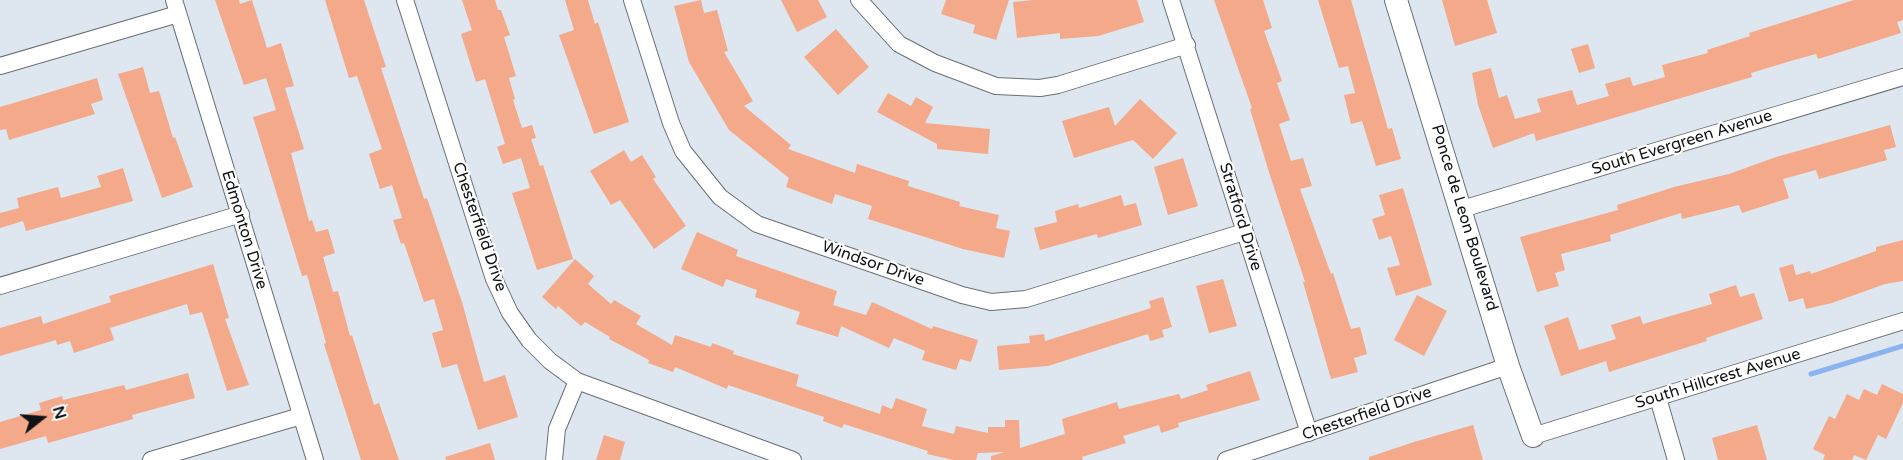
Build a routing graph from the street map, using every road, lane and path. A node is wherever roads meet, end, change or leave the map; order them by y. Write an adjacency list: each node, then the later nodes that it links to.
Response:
1 (405, 0): 16 (street, Chesterfield Drive)
2 (632, 0): 12 (street, Windsor Drive)
3 (859, 0): 7 (street)
4 (1171, 0): 7 (street, Stratford Drive)
5 (1396, 0): 10 (street, Ponce de Leon Boulevard)
6 (176, 7): 8 (street); 11 (street, Edmonton Drive)
7 (1187, 45): 12 (street, Stratford Drive)
8 (0, 66)
9 (1903, 77): 10 (street, South Evergreen Avenue)
10 (1462, 209): 15 (street, Ponce de Leon Boulevard)
11 (241, 214): 13 (street); 18 (street, Edmonton Drive)
12 (1244, 232): 19 (street, Stratford Drive)
13 (0, 286)
14 (1903, 321): 17 (street, South Hillcrest Avenue)
15 (1508, 366): 19 (street, Chesterfield Drive); 20 (street, Ponce de Leon Boulevard)
16 (577, 381): 23 (street); 24 (street, Chesterfield Drive)
17 (1658, 398): 20 (street, South Hillcrest Avenue); 26 (street)
18 (301, 416): 21 (street); 22 (street, Edmonton Drive)
19 (1309, 434): 25 (street, Chesterfield Drive)
20 (1533, 436)
21 (151, 460)
22 (315, 460)
23 (554, 460)
24 (794, 460)
25 (1226, 460)
26 (1676, 460)

